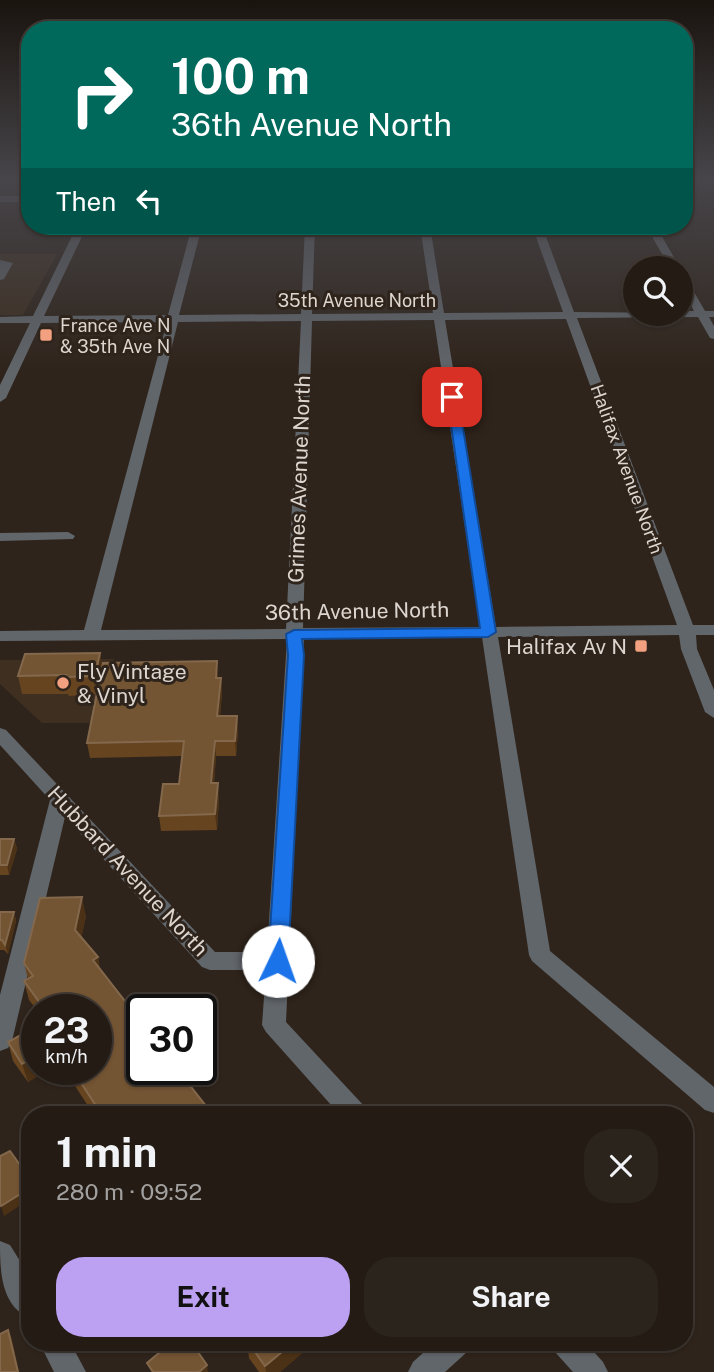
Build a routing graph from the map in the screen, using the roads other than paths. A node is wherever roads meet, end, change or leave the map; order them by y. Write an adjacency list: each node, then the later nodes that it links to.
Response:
1 (73, 244): 15 (street)
2 (192, 244): 14 (street)
3 (309, 244): 13 (street, Grimes Avenue North)
4 (428, 244): 12 (street)
5 (544, 244): 11 (street, Halifax Avenue North)
6 (0, 263): 7 (street)
7 (0, 277)
8 (693, 300): 9 (street)
9 (701, 314): 10 (street, 35th Avenue North); 11 (street, 35th Avenue North); 17 (street)
10 (714, 314)
11 (571, 315): 12 (street, 35th Avenue North); 22 (street, Halifax Avenue North)
12 (440, 316): 13 (street, 35th Avenue North); 23 (street)
13 (305, 317): 14 (street, 35th Avenue North); 24 (street, Grimes Avenue North)
14 (174, 318): 15 (street, 35th Avenue North); 25 (street)
15 (36, 319): 16 (street, 35th Avenue North); 18 (street)
16 (0, 320)
17 (714, 336)
18 (0, 398)
19 (68, 536): 20 (street)
20 (0, 537)
21 (714, 629): 22 (street, 36th Avenue North)
22 (687, 630): 23 (street, 36th Avenue North); 27 (street, Halifax Avenue North)
23 (488, 632): 24 (street, 36th Avenue North); 32 (street)
24 (294, 634): 25 (street, 36th Avenue North); 30 (street, Grimes Avenue North)
25 (91, 635): 26 (street, 36th Avenue North)
26 (0, 636)
27 (714, 712)
28 (0, 734): 29 (street, Hubbard Avenue North)
29 (60, 798): 30 (street, Hubbard Avenue North); 31 (street)
30 (278, 961): 33 (street, Grimes Avenue North)
31 (0, 1041)
32 (714, 1102)
33 (348, 1106)
34 (0, 1255): 35 (street)
35 (21, 1289)
36 (58, 1351): 39 (street)
37 (447, 1351): 40 (street)
38 (573, 1351): 41 (street)
39 (71, 1372)
40 (423, 1372)
41 (593, 1372)

